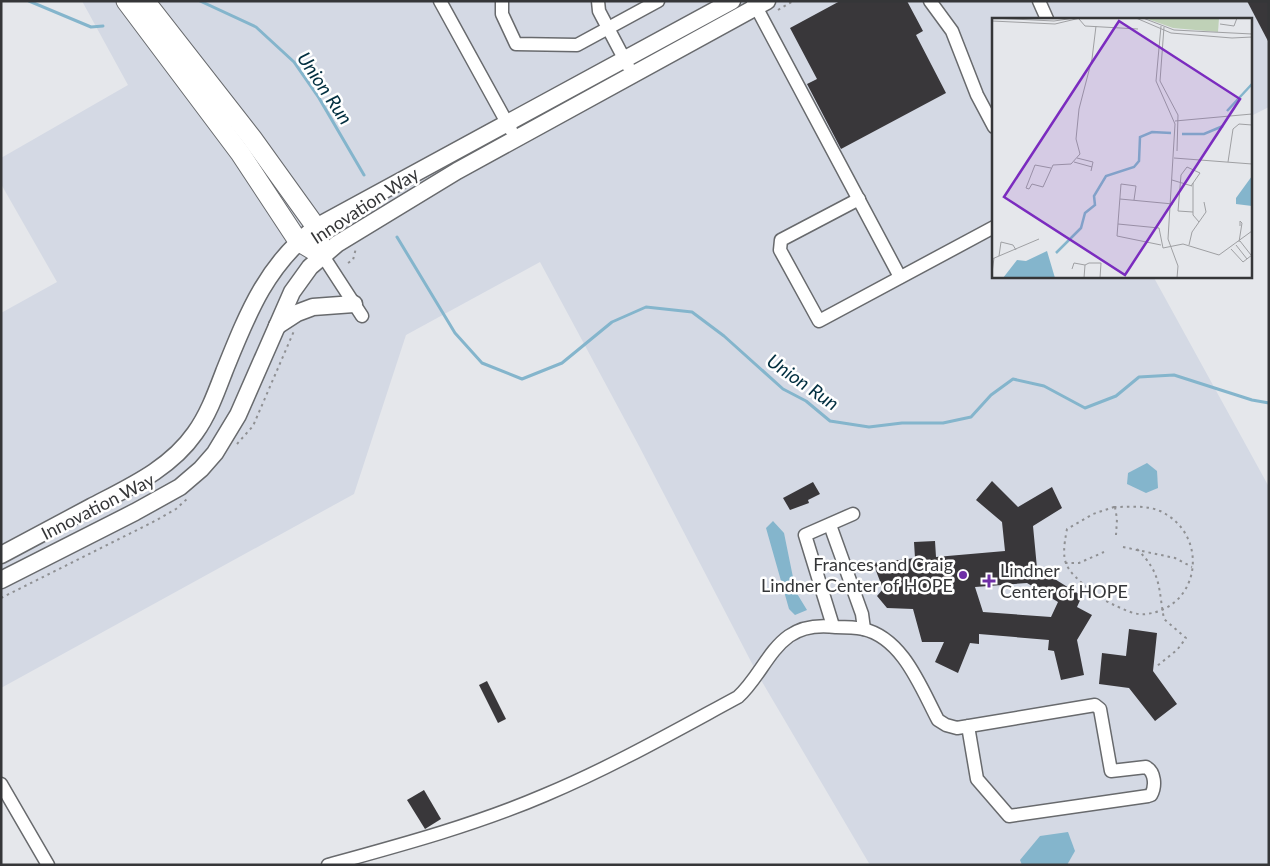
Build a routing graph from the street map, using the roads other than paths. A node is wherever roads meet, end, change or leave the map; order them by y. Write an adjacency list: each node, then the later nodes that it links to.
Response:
1 (126, 1): 21 (highway)
2 (145, 1): 19 (highway)
3 (440, 1): 15 (street)
4 (502, 1): 12 (street)
5 (598, 1): 12 (street)
6 (658, 1): 12 (street)
7 (732, 1): 13 (main road, Innovation Way)
8 (930, 1): 16 (street)
9 (1039, 1): 11 (street)
10 (759, 3): 14 (main road, Innovation Way); 18 (street)
11 (1047, 18)
12 (608, 28): 13 (street)
13 (625, 59): 14 (street); 15 (main road, Innovation Way)
14 (633, 75): 17 (main road, Innovation Way)
15 (507, 124): 17 (street); 19 (main road, Innovation Way)
16 (992, 124)
17 (516, 138): 22 (main road, Innovation Way)
18 (859, 198): 23 (street); 23 (street)
19 (316, 227): 21 (main road, Innovation Way); 22 (highway)
20 (992, 228): 23 (street)
21 (298, 240): 22 (highway); 28 (main road, Innovation Way)
22 (323, 256): 24 (street); 25 (main road, Innovation Way)
23 (900, 277)
24 (358, 310): 25 (main road)
25 (277, 326): 29 (main road, Innovation Way)
26 (853, 514): 27 (street)
27 (830, 525): 30 (street); 31 (street)
28 (1, 555)
29 (1, 580)
30 (833, 626): 31 (street); 35 (street)
31 (864, 629): 32 (street)
32 (968, 726): 32 (street)
33 (1, 784): 34 (street)
34 (48, 865)
35 (328, 865)

